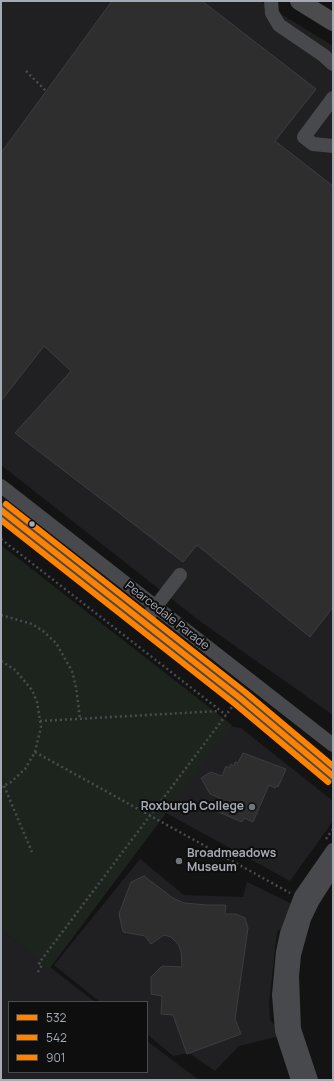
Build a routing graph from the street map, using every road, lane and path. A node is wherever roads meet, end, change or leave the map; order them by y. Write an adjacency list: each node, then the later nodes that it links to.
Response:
1 (271, 1): 4 (street)
2 (298, 1): 3 (main road)
3 (333, 22)
4 (333, 64)
5 (26, 71): 6 (path)
6 (46, 91)
7 (333, 98): 8 (street)
8 (333, 146)
9 (1, 486): 13 (street, Pearcedale Parade)
10 (1, 510): 15 (street, Pearcedale Parade)
11 (1, 539): 18 (path)
12 (180, 575): 13 (street)
13 (156, 607): 15 (street); 22 (street, Pearcedale Parade)
14 (1, 615): 20 (path)
15 (143, 623): 17 (street, Pearcedale Parade)
16 (1, 661): 21 (path)
17 (240, 698): 19 (path); 24 (street, Pearcedale Parade)
18 (220, 710): 19 (path); 20 (path)
19 (226, 715): 26 (path)
20 (80, 719): 21 (path)
21 (40, 721): 23 (path)
22 (333, 745)
23 (35, 752): 25 (path); 26 (path)
24 (333, 776)
25 (2, 787): 28 (path)
26 (149, 816): 30 (path); 31 (path)
27 (333, 850): 32 (street)
28 (32, 852)
29 (333, 869): 33 (street)
30 (290, 893)
31 (38, 972)
32 (298, 1080)
33 (311, 1080)

